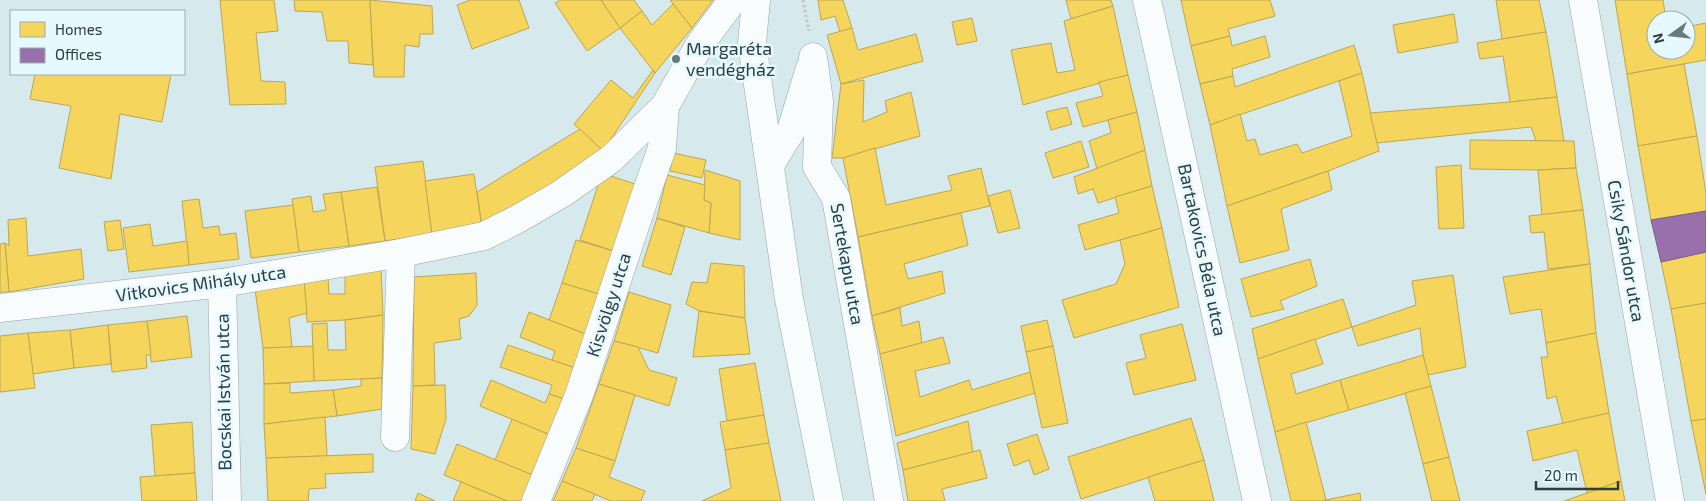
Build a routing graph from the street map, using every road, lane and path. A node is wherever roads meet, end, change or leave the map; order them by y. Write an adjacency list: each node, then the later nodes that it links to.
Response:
1 (733, 0): 5 (street, Vitkovics Mihály utca)
2 (756, 0): 6 (street)
3 (1147, 0): 15 (street, Bartakovics Béla utca)
4 (1583, 0): 16 (street, Csiky Sándor utca)
5 (666, 106): 7 (street, Vitkovics Mihály utca); 12 (street, Kisvölgy utca)
6 (770, 165): 13 (street); 14 (street, Sertekapu utca)
7 (401, 253): 8 (street, Vitkovics Mihály utca); 10 (street)
8 (222, 284): 9 (street, Vitkovics Mihály utca); 11 (street, Bocskai István utca)
9 (0, 308)
10 (395, 438)
11 (226, 501)
12 (536, 501)
13 (830, 501)
14 (889, 501)
15 (1257, 501)
16 (1670, 501)

